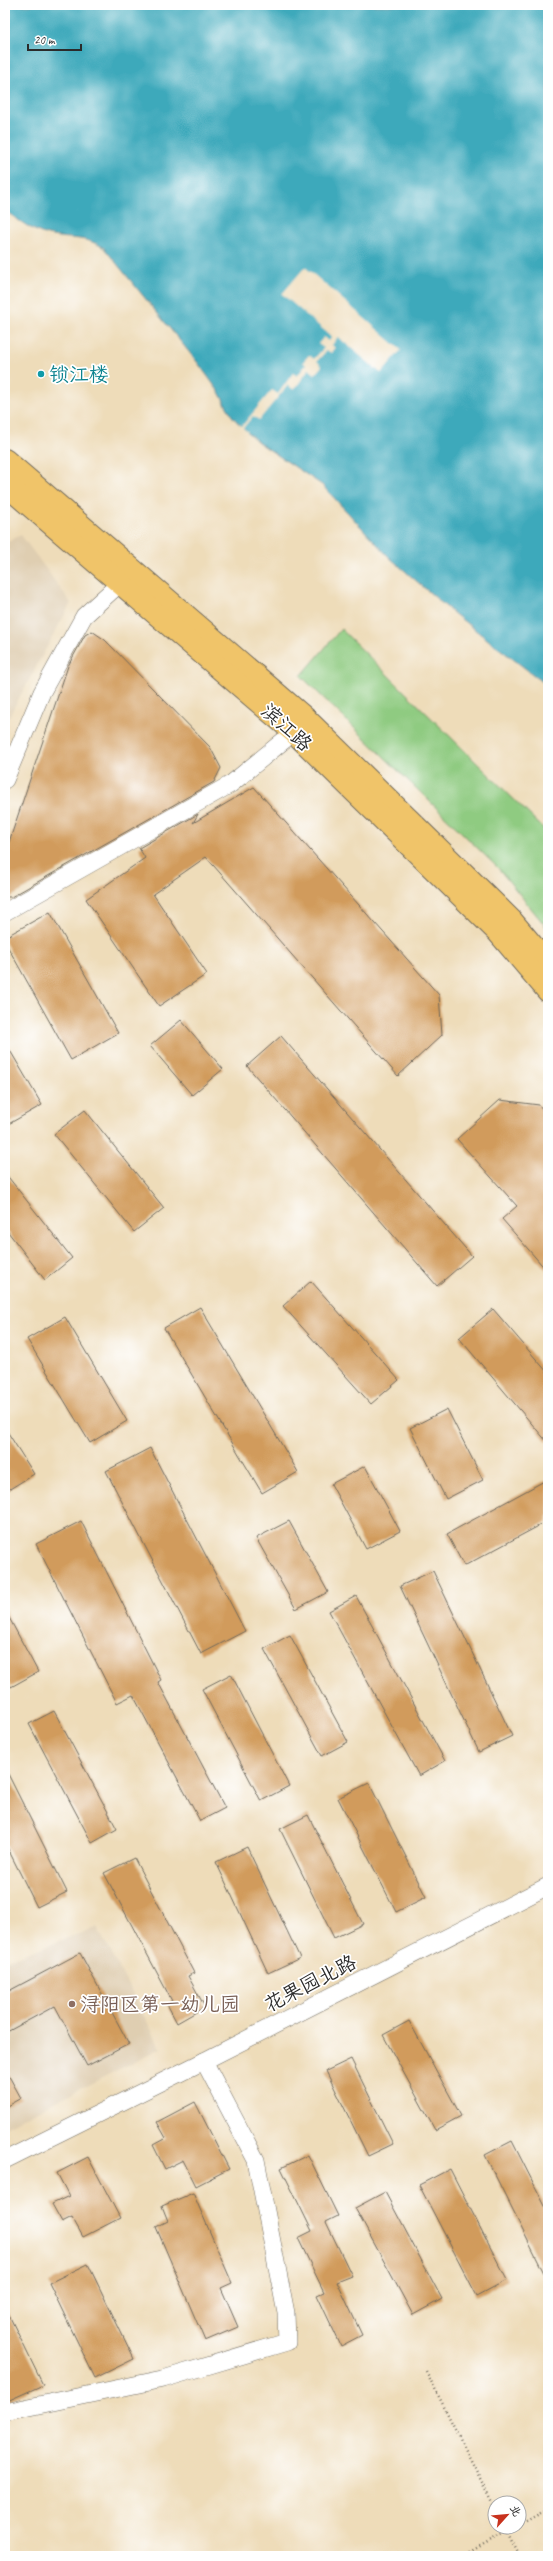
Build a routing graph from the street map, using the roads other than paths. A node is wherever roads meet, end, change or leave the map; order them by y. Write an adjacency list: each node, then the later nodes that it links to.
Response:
1 (5, 460): 3 (main road, 滨江路)
2 (5, 484): 4 (main road, 滨江路)
3 (133, 570): 5 (street); 7 (main road, 滨江路)
4 (294, 732): 6 (street); 8 (main road, 滨江路)
5 (5, 780)
6 (5, 912)
7 (548, 964)
8 (548, 992)
9 (548, 1886): 10 (street, 花果园北路)
10 (204, 2062): 11 (street, 花果园北路); 12 (street)
11 (5, 2160)
12 (5, 2412)

